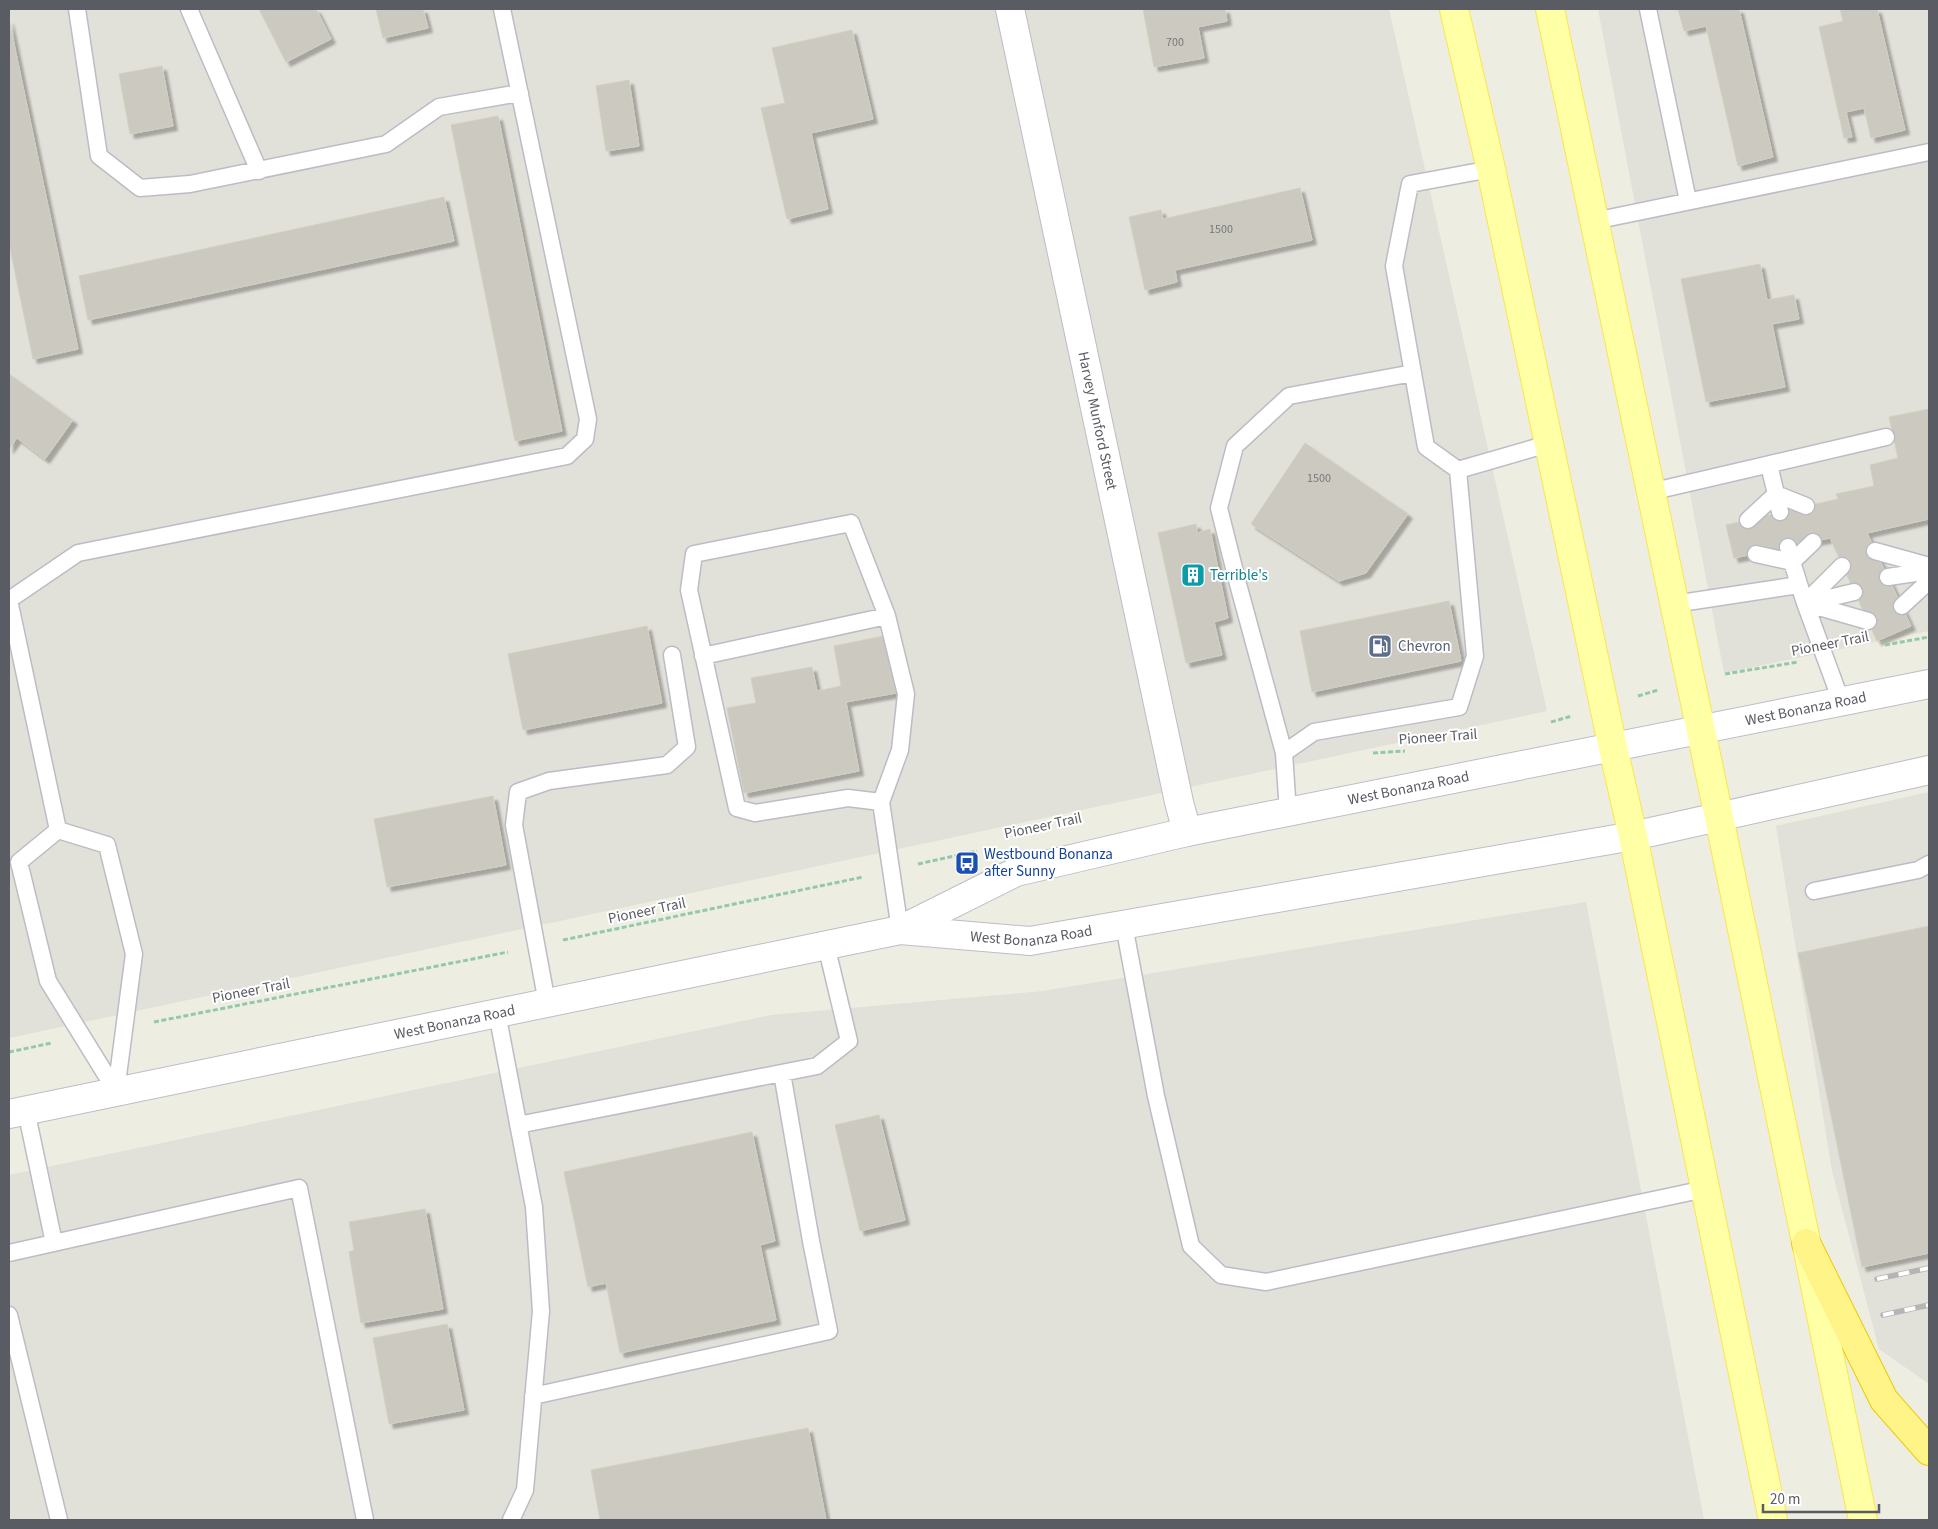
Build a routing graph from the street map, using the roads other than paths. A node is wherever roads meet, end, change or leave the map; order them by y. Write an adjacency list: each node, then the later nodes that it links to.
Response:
1 (77, 9): 11 (lane)
2 (189, 9): 11 (lane)
3 (502, 9): 8 (lane)
4 (1010, 9): 53 (main road, Harvey Munford Street)
5 (1454, 9): 10 (main road)
6 (1550, 9): 13 (main road)
7 (1648, 9): 12 (lane)
8 (520, 93): 11 (lane); 35 (lane)
9 (1929, 152): 12 (lane)
10 (1491, 169): 14 (lane); 16 (main road)
11 (259, 171)
12 (1688, 201): 13 (lane)
13 (1594, 220): 19 (main road)
14 (1413, 373): 18 (lane); 47 (lane)
15 (1886, 437): 17 (lane)
16 (1548, 444): 18 (lane); 46 (main road)
17 (1769, 465): 19 (lane); 20 (lane)
18 (1458, 470): 47 (lane)
19 (1650, 492): 37 (main road)
20 (1776, 494): 21 (lane); 22 (lane); 23 (lane)
21 (1806, 506)
22 (1780, 512)
23 (1748, 520)
24 (1813, 542): 27 (lane)
25 (1876, 551): 29 (lane)
26 (1756, 554): 27 (lane)
27 (1790, 554): 33 (lane)
28 (1842, 566): 36 (lane)
29 (1929, 566)
30 (1929, 571): 31 (lane)
31 (1888, 577)
32 (1929, 580): 38 (lane)
33 (1799, 585): 36 (lane); 37 (lane)
34 (1854, 592): 36 (lane)
35 (9, 600): 52 (lane)
36 (1805, 603): 40 (lane); 44 (lane)
37 (1674, 604): 45 (main road)
38 (1902, 606)
39 (887, 616): 42 (lane); 42 (lane); 49 (lane)
40 (1868, 621)
41 (672, 655): 60 (lane)
42 (703, 656): 49 (lane)
43 (1929, 684): 44 (main road, West Bonanza Road)
44 (1841, 701): 45 (main road, West Bonanza Road)
45 (1699, 729): 46 (main road, West Bonanza Road); 51 (main road)
46 (1613, 748): 50 (main road, West Bonanza Road); 54 (main road)
47 (1284, 754): 50 (lane)
48 (1929, 770): 51 (main road, West Bonanza Road)
49 (881, 802): 58 (lane)
50 (1288, 813): 53 (main road, West Bonanza Road)
51 (1719, 817): 54 (main road, West Bonanza Road); 68 (main road)
52 (58, 830): 63 (lane); 63 (lane)
53 (1187, 832): 58 (main road, West Bonanza Road)
54 (1633, 836): 57 (main road, West Bonanza Road); 66 (main road)
55 (1929, 864): 56 (lane)
56 (1814, 891)
57 (1124, 925): 58 (main road, West Bonanza Road); 66 (lane)
58 (900, 930): 59 (main road, West Bonanza Road)
59 (826, 945): 60 (main road, West Bonanza Road); 62 (lane)
60 (547, 1003): 61 (main road, West Bonanza Road)
61 (497, 1013): 63 (main road, West Bonanza Road); 65 (lane)
62 (782, 1073): 65 (lane); 71 (lane)
63 (116, 1092): 64 (main road, West Bonanza Road)
64 (17, 1112): 67 (lane)
65 (518, 1125): 71 (lane)
66 (1705, 1189): 76 (main road)
67 (54, 1243): 69 (lane); 74 (lane)
68 (1806, 1243): 72 (highway); 77 (main road)
69 (9, 1253)
70 (9, 1315): 73 (lane)
71 (533, 1396): 75 (lane)
72 (1929, 1450)
73 (60, 1520)
74 (365, 1520)
75 (511, 1520)
76 (1773, 1520)
77 (1863, 1520)

